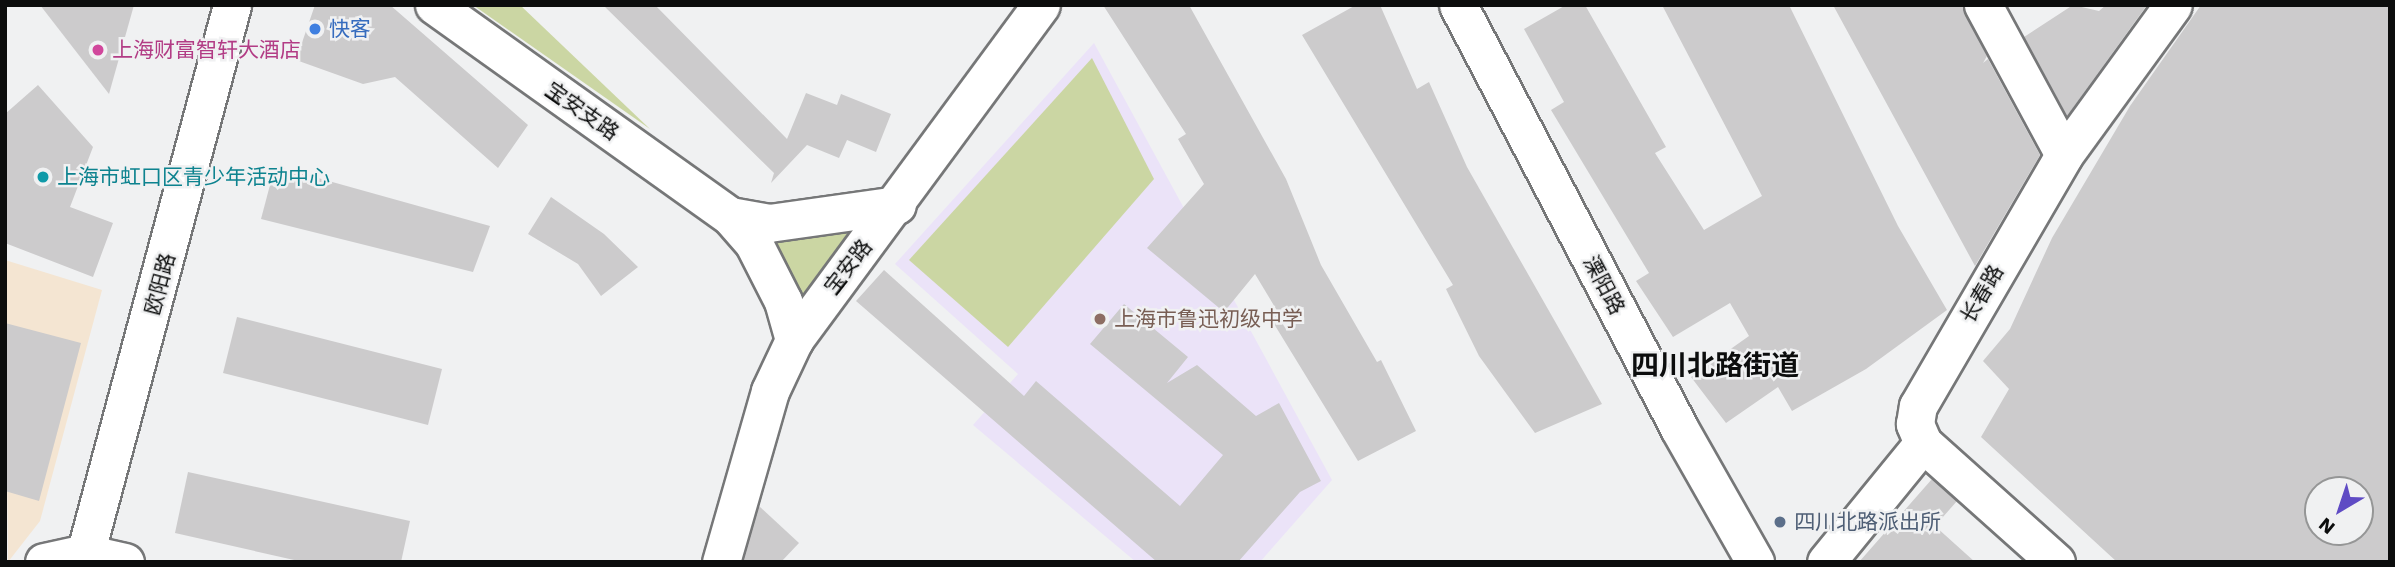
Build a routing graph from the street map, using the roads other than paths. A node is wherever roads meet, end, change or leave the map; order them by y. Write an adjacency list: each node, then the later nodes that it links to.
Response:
1 (232, 5): 12 (street, 欧阳路)
2 (434, 5): 9 (street, 宝安支路)
3 (1041, 5): 8 (street, 宝安路)
4 (1458, 5): 16 (street, 溧阳路)
5 (1983, 5): 7 (street)
6 (2173, 5): 7 (street, 长春路)
7 (2064, 155): 11 (street, 长春路)
8 (897, 205): 9 (street, 宝安支路); 10 (street, 宝安路)
9 (730, 216): 10 (street, 宝安支路)
10 (794, 340): 15 (street, 宝安路)
11 (1923, 443): 17 (street); 18 (street)
12 (84, 557): 13 (street); 14 (street)
13 (44, 562)
14 (125, 562)
15 (721, 562)
16 (1755, 562)
17 (1826, 562)
18 (2056, 562)

